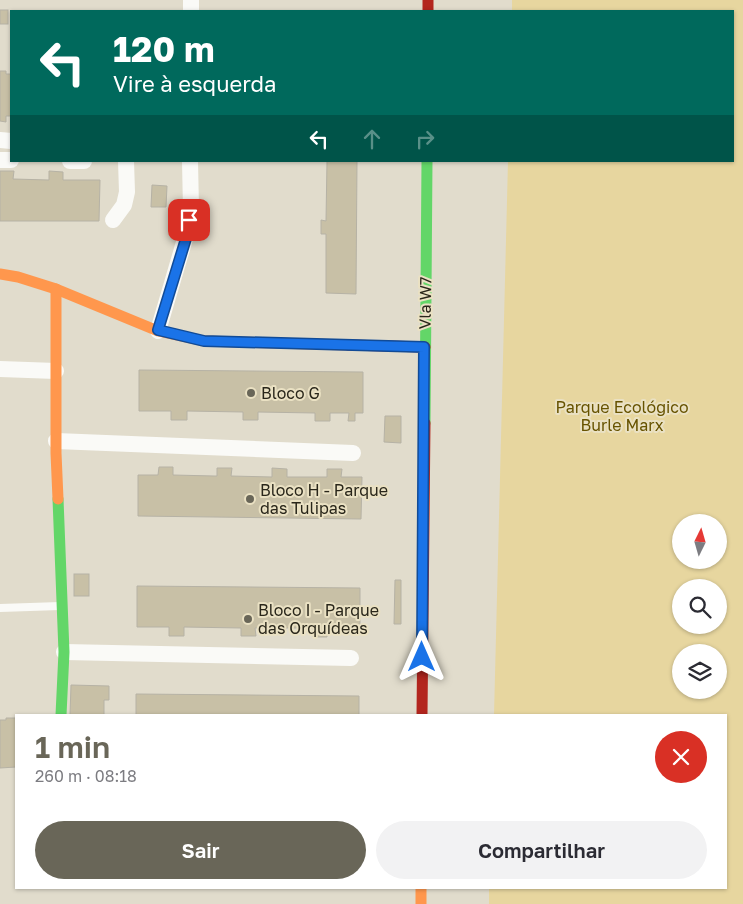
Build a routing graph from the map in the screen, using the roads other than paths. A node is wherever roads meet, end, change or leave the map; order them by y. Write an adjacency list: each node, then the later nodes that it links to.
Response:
1 (126, 162): 4 (street)
2 (190, 162): 7 (street)
3 (427, 162): 8 (street, Vla W7)
4 (113, 220)
5 (0, 274): 6 (street)
6 (56, 289): 7 (street); 10 (street)
7 (158, 330): 8 (street)
8 (424, 347): 18 (street, Vla W7)
9 (0, 369): 10 (street)
10 (56, 371): 11 (street)
11 (56, 441): 12 (street); 13 (street)
12 (353, 453)
13 (62, 606): 14 (lane); 15 (street)
14 (0, 608)
15 (64, 652): 16 (street); 17 (street)
16 (351, 658)
17 (61, 714)
18 (422, 714)
19 (421, 889): 20 (street)
20 (421, 904)

